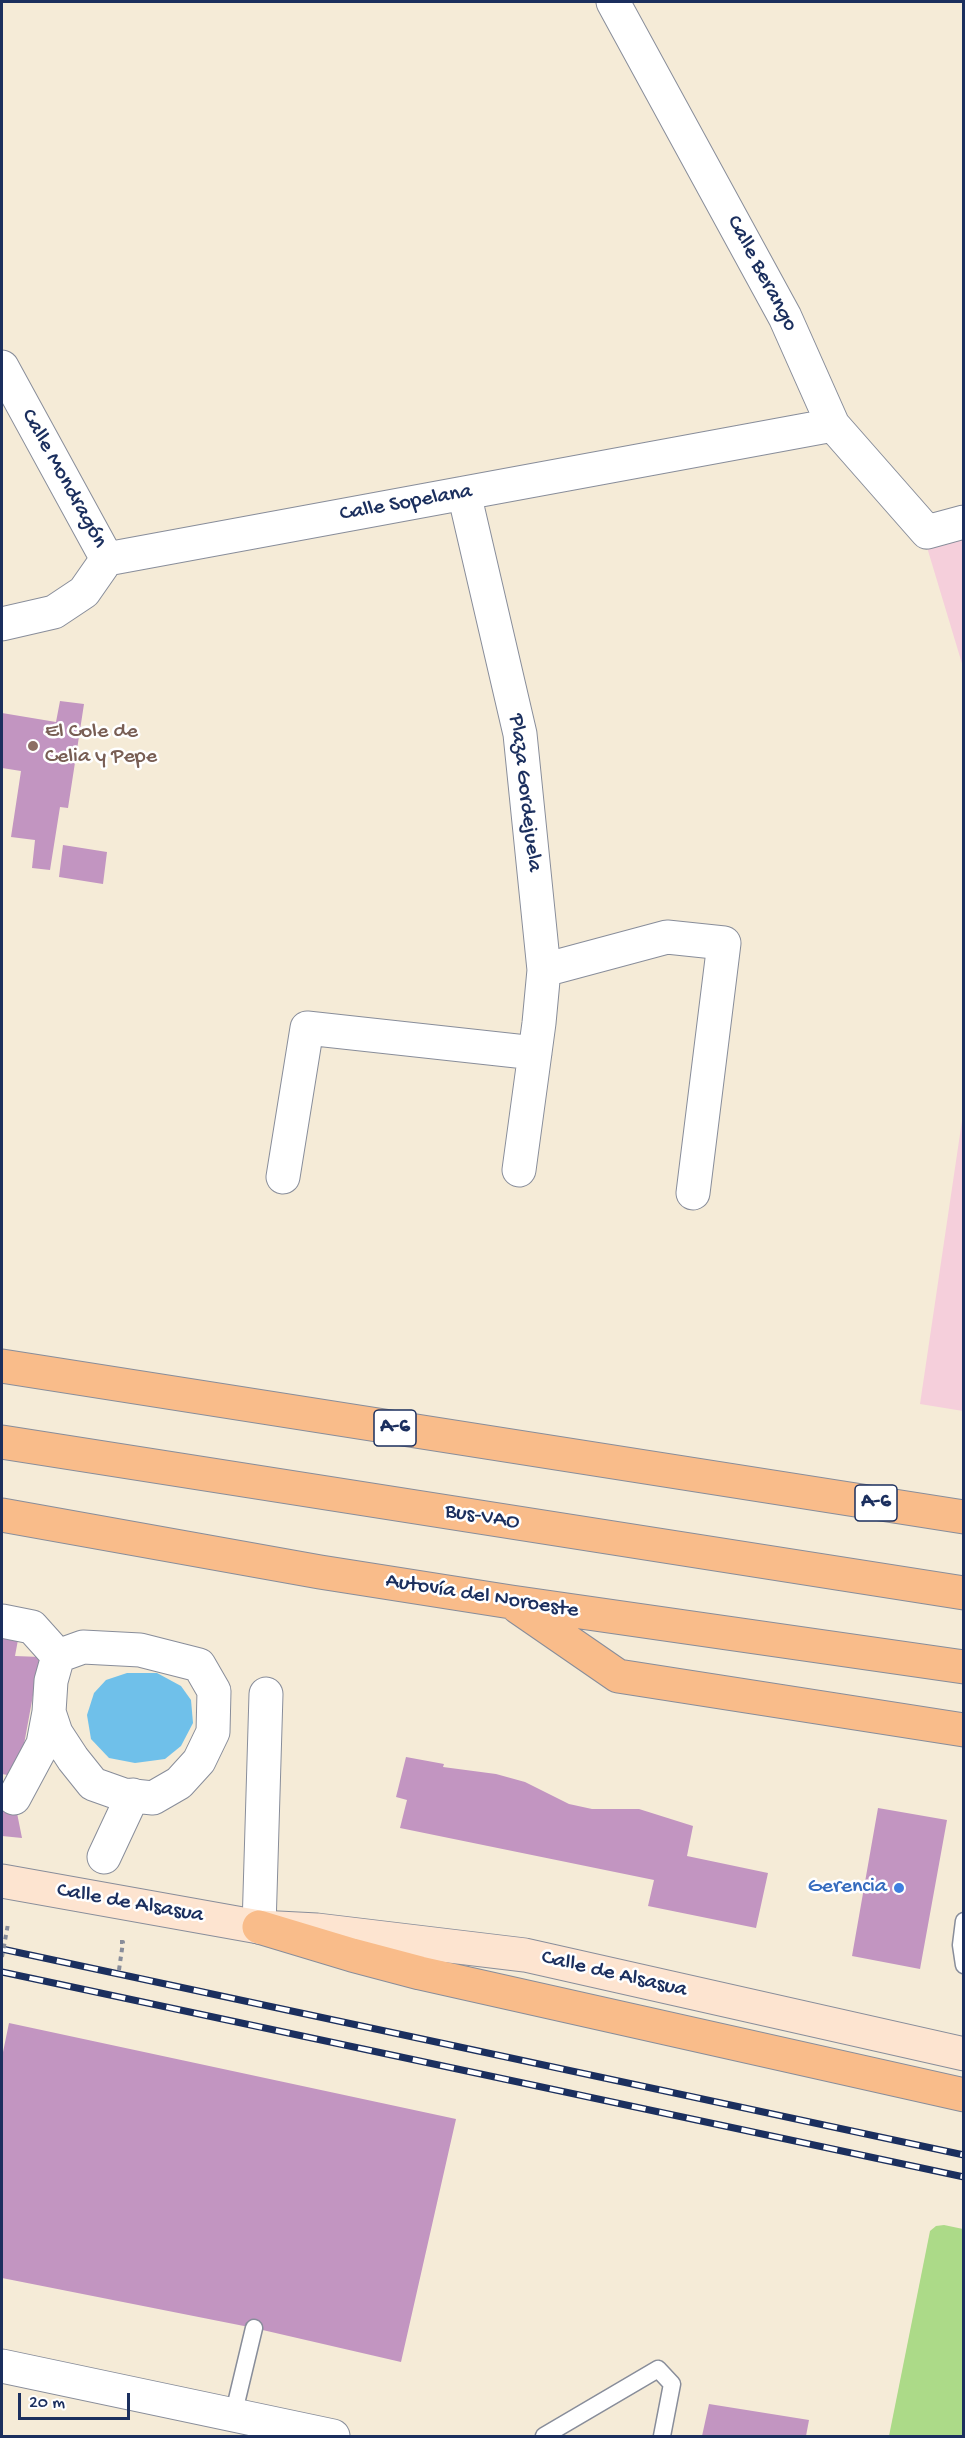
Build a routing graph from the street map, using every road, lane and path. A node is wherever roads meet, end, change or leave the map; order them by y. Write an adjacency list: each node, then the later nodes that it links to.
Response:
1 (613, 2): 3 (street, Calle Berango)
2 (2, 367): 6 (street, Calle Mondragón)
3 (833, 425): 4 (street, Calle Sopelana); 5 (street, Calle Berango)
4 (464, 493): 6 (street, Calle Sopelana); 8 (street, Plaza Gordejuela)
5 (963, 522)
6 (107, 559): 7 (street)
7 (2, 624)
8 (544, 970): 9 (street, Plaza Gordejuela); 12 (street)
9 (535, 1053): 10 (street, Plaza Gordejuela); 11 (street)
10 (519, 1170)
11 (283, 1177)
12 (693, 1193)
13 (2, 1366): 16 (highway, A-6)
14 (2, 1442): 17 (highway, Bus-VAO)
15 (2, 1515): 18 (highway, Autovía del Noroeste)
16 (963, 1517)
17 (963, 1593)
18 (512, 1602): 21 (highway, Autovía del Noroeste); 26 (highway)
19 (2, 1621): 20 (street)
20 (58, 1656): 25 (street); 27 (street)
21 (923, 1661): 22 (highway, Autovía del Noroeste); 23 (highway)
22 (963, 1667)
23 (963, 1678)
24 (266, 1694): 33 (street)
25 (49, 1712): 27 (street); 28 (street)
26 (960, 1731)
27 (133, 1796): 29 (street)
28 (14, 1798)
29 (104, 1857)
30 (2, 1881): 33 (street, Calle de Alsasua)
31 (9, 1920): 36 (path, bridge)
32 (963, 1921): 35 (lane)
33 (259, 1927): 39 (street, Calle de Alsasua); 40 (highway)
34 (123, 1942): 38 (path)
35 (962, 1946): 37 (lane)
36 (2, 1957)
37 (963, 1965)
38 (119, 1970)
39 (963, 2054)
40 (963, 2095)
41 (254, 2328): 43 (lane)
42 (2, 2366): 43 (street)
43 (233, 2416): 44 (street)
44 (333, 2436)
45 (544, 2436): 46 (lane)
46 (662, 2436)

